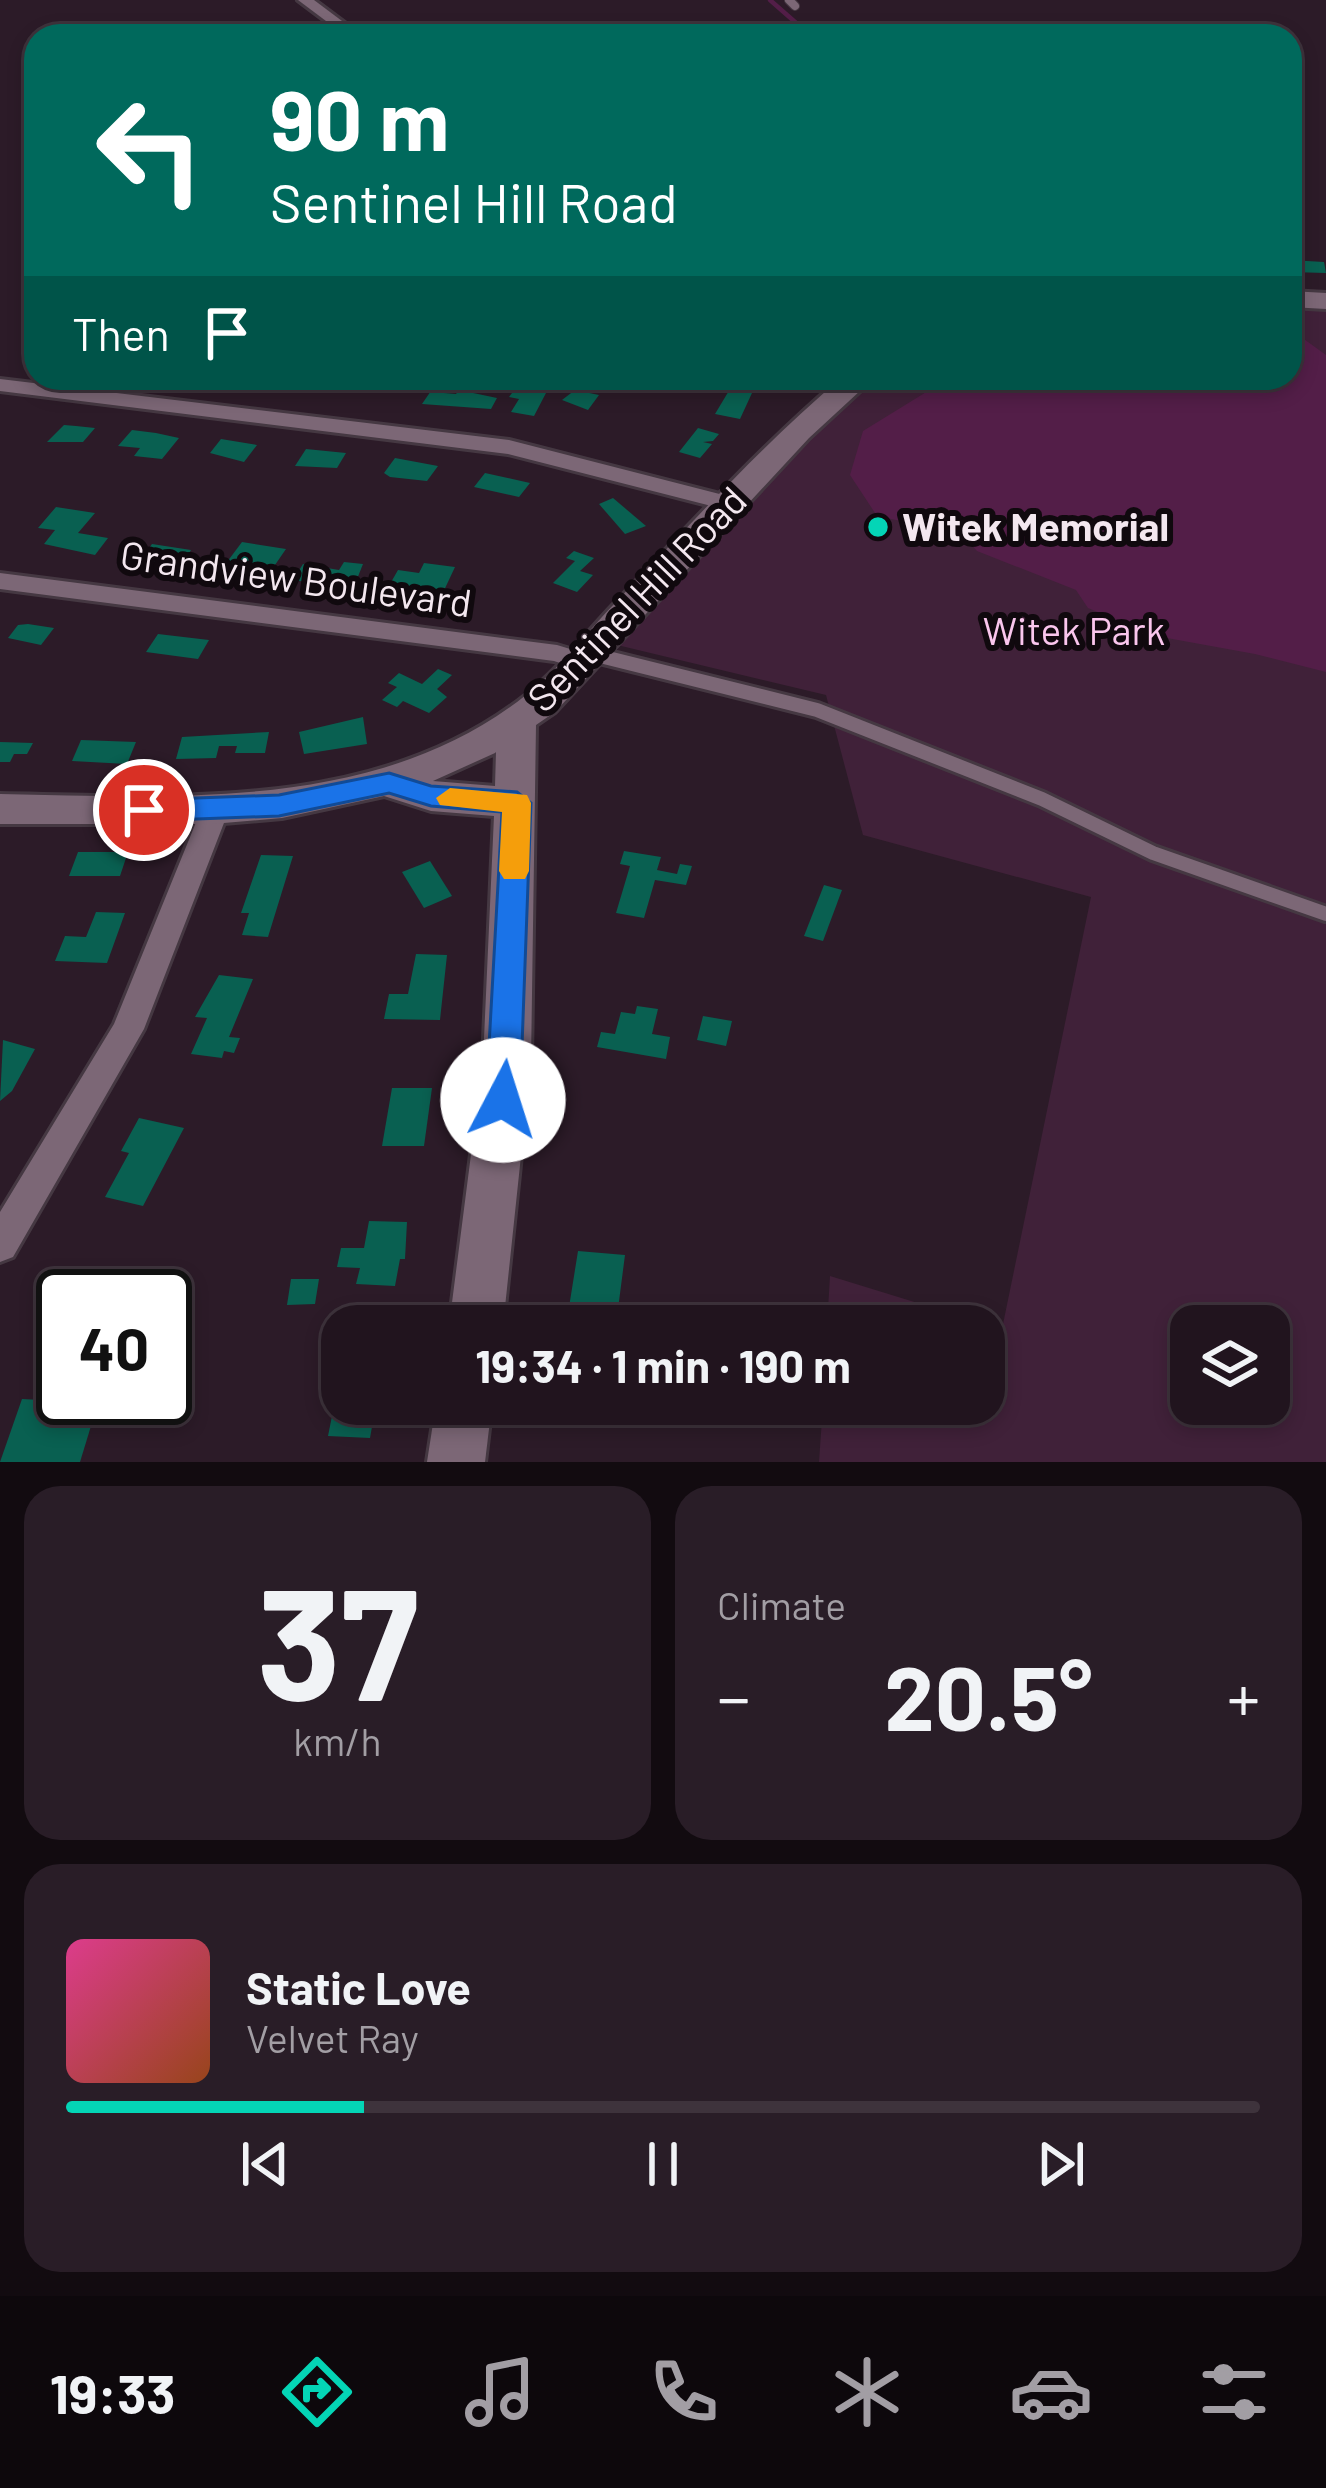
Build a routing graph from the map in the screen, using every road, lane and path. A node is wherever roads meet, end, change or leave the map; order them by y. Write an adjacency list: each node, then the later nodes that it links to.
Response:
1 (305, 0): 2 (street)
2 (338, 24)
3 (41, 390): 5 (street)
4 (845, 390): 5 (main road, Sentinel Hill Road)
5 (731, 504): 7 (main road, Sentinel Hill Road)
6 (0, 581): 7 (street, Grandview Boulevard)
7 (585, 657): 8 (main road, Sentinel Hill Road); 13 (lane)
8 (517, 722): 9 (main road, Sentinel Hill Road); 10 (main road)
9 (389, 783): 10 (main road, Sentinel Hill Road); 12 (main road, Sentinel Hill Road)
10 (517, 803): 15 (main road)
11 (0, 809): 12 (main road, Sentinel Hill Road)
12 (215, 810): 14 (street)
13 (1326, 914)
14 (0, 1245)
15 (478, 1305)
16 (461, 1425): 17 (main road)
17 (456, 1462)

